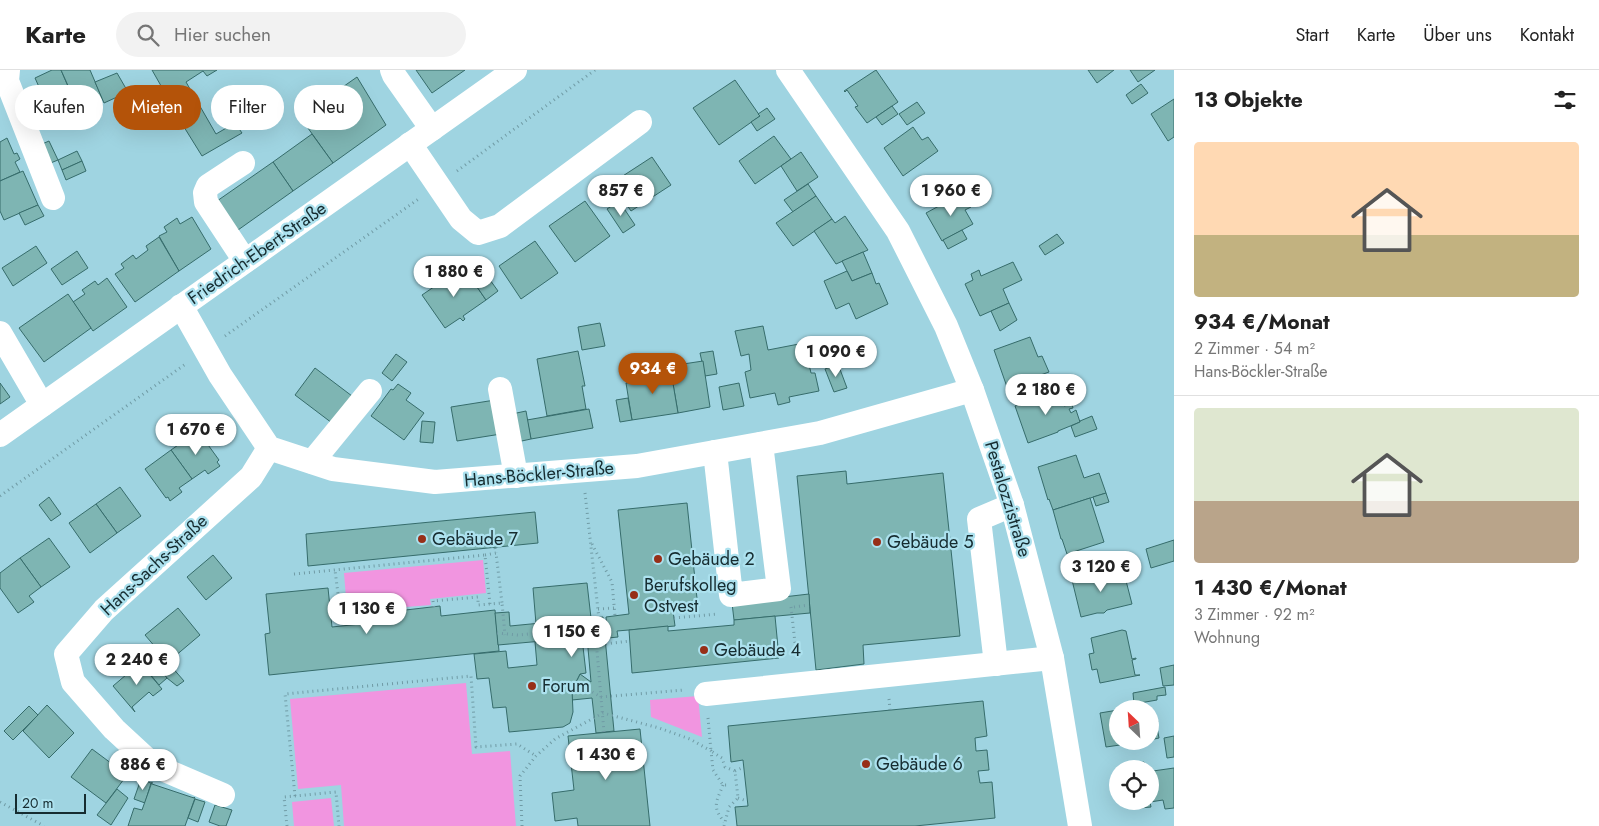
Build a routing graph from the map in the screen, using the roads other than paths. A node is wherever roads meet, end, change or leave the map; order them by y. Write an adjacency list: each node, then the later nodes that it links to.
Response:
1 (392, 70): 6 (street)
2 (515, 70): 6 (street, Friedrich-Ebert-Straße)
3 (788, 70): 14 (street, Pestalozzistraße)
4 (8, 76): 9 (street)
5 (640, 122): 7 (street)
6 (432, 129): 7 (street, Friedrich-Ebert-Straße)
7 (410, 144): 10 (street, Friedrich-Ebert-Straße)
8 (243, 163): 10 (street)
9 (53, 198)
10 (245, 261): 11 (street, Friedrich-Ebert-Straße)
11 (181, 306): 16 (street, Friedrich-Ebert-Straße); 19 (street)
12 (0, 333): 16 (street)
13 (500, 389): 22 (street)
14 (972, 390): 18 (street, Hans-Böckler-Straße); 23 (street, Pestalozzistraße)
15 (370, 391): 21 (street)
16 (42, 405): 17 (street, Friedrich-Ebert-Straße)
17 (0, 435)
18 (762, 444): 20 (street, Hans-Böckler-Straße); 20 (street)
19 (269, 448): 21 (street, Hans-Böckler-Straße); 27 (street, Hans-Sachs-Straße)
20 (715, 452): 22 (street, Hans-Böckler-Straße)
21 (312, 462): 22 (street, Hans-Böckler-Straße)
22 (516, 476)
23 (1012, 505): 24 (street, Pestalozzistraße); 25 (street)
24 (1052, 658): 25 (street); 28 (street, Pestalozzistraße)
25 (996, 664): 26 (street)
26 (706, 694)
27 (223, 795)
28 (1080, 826)

